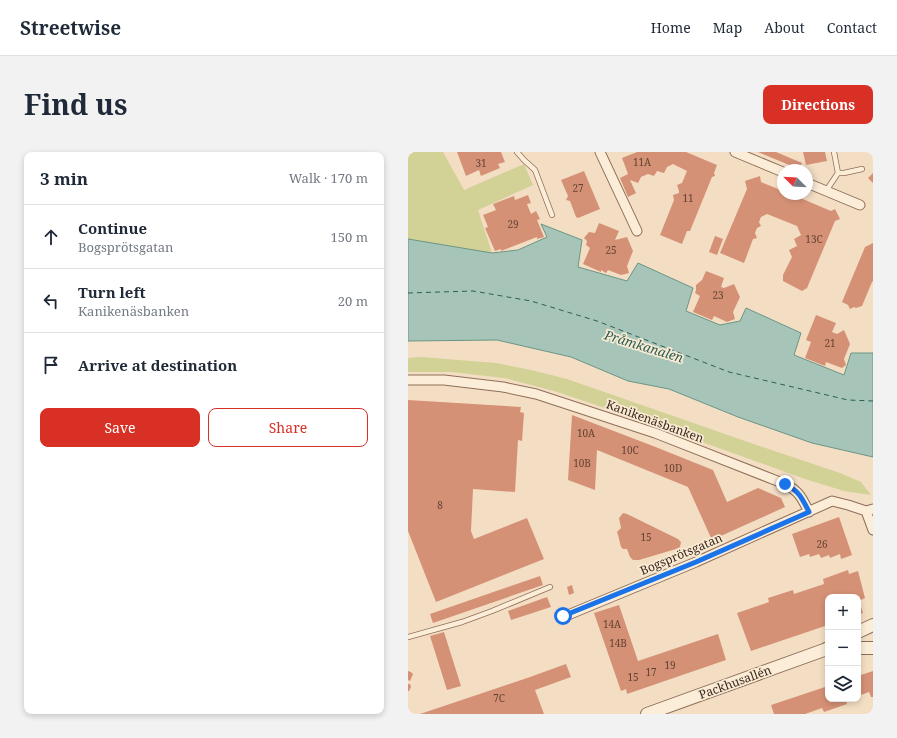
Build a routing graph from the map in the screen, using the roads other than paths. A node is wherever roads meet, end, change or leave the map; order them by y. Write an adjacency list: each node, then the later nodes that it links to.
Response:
1 (517, 152): 11 (lane)
2 (600, 152): 12 (street)
3 (735, 152): 6 (street)
4 (834, 152): 7 (lane)
5 (862, 169): 7 (lane)
6 (777, 170)
7 (838, 173): 9 (lane)
8 (813, 186): 9 (street)
9 (826, 191): 10 (street)
10 (860, 205)
11 (552, 215)
12 (637, 231)
13 (408, 380): 15 (street, Kanikenäsbanken)
14 (870, 510): 15 (street); 16 (street)
15 (809, 512): 18 (street, Bogsprötsgatan)
16 (873, 530)
17 (550, 587): 21 (lane)
18 (563, 616)
19 (873, 625): 20 (street)
20 (861, 631)
21 (408, 637)
22 (861, 648): 23 (street)
23 (873, 648)
24 (825, 649): 25 (street, Packhusallén)
25 (647, 714)

